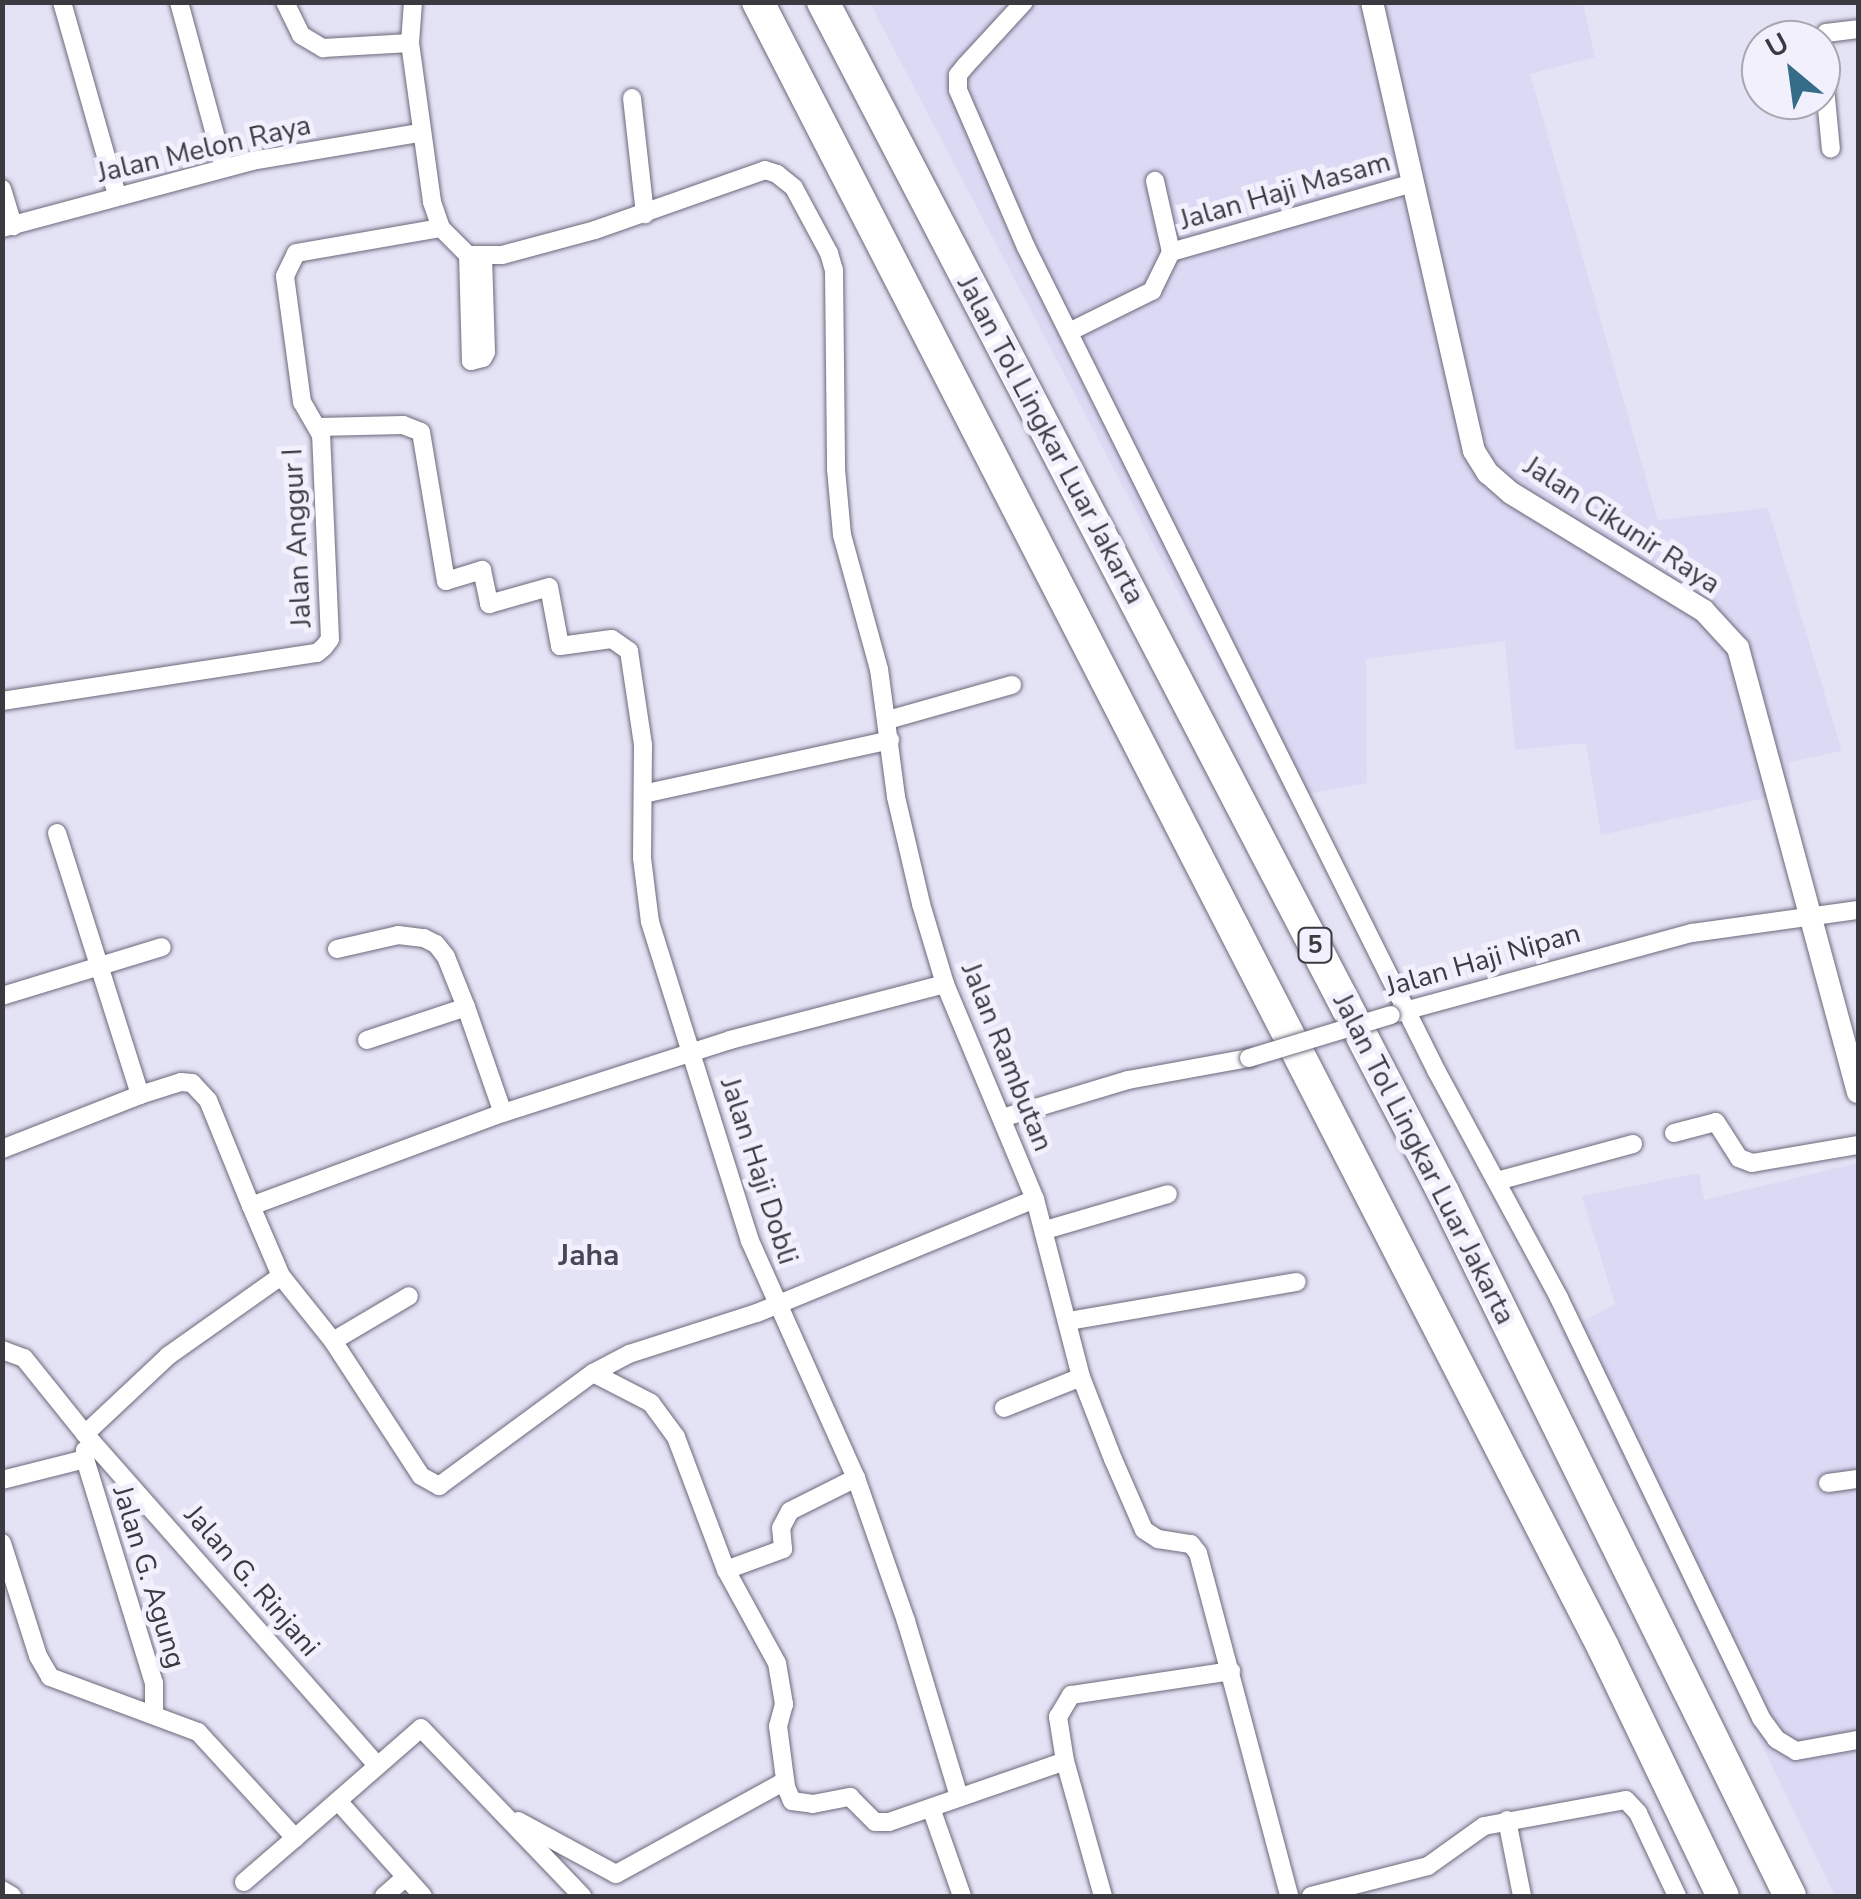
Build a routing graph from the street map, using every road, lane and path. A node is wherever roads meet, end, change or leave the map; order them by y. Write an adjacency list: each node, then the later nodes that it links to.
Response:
1 (62, 2): 18 (street)
2 (178, 2): 14 (street)
3 (285, 2): 9 (street)
4 (412, 2): 9 (street)
5 (758, 2): 99 (highway)
6 (823, 2): 100 (highway, Jalan Tol Lingkar Luar Jakarta / 5)
7 (1024, 2): 24 (street)
8 (1372, 2): 16 (street, Jalan Cikunir Raya)
9 (410, 44): 12 (street)
10 (632, 98): 19 (street)
11 (1828, 120): 13 (street)
12 (420, 133): 14 (street, Jalan Melon Raya); 21 (street)
13 (1831, 149)
14 (224, 168): 18 (street, Jalan Melon Raya)
15 (1155, 182): 22 (street, Jalan Haji Masam)
16 (1414, 183): 22 (street, Jalan Haji Masam); 33 (street, Jalan Cikunir Raya)
17 (2, 189): 20 (street)
18 (117, 195): 20 (street, Jalan Melon Raya)
19 (645, 214): 23 (street); 28 (street, Jalan Rambutan)
20 (8, 227)
21 (442, 228): 23 (street); 25 (street, Jalan Anggur I)
22 (1171, 252): 24 (street, Jalan Haji Masam)
23 (476, 256): 23 (street)
24 (1069, 332): 40 (street)
25 (318, 427): 27 (street, Jalan Anggur I); 30 (street, Jalan Haji Dobli)
26 (1012, 686): 28 (street)
27 (2, 701)
28 (888, 720): 29 (street, Jalan Rambutan)
29 (890, 740): 30 (street); 37 (street, Jalan Rambutan)
30 (643, 794): 42 (street, Jalan Haji Dobli)
31 (57, 833): 36 (street)
32 (1858, 910): 33 (street, Jalan Haji Nipan)
33 (1810, 920): 40 (street, Jalan Haji Nipan); 43 (street, Jalan Cikunir Raya)
34 (162, 947): 36 (street)
35 (338, 949): 39 (street)
36 (100, 964): 38 (street); 44 (street)
37 (945, 984): 42 (street); 46 (street, Jalan Rambutan)
38 (2, 996)
39 (466, 1007): 41 (street); 45 (street)
40 (1399, 1013): 46 (street, Jalan Haji Nipan, bridge); 51 (street)
41 (367, 1040)
42 (692, 1054): 45 (street); 59 (street, Jalan Haji Dobli)
43 (1858, 1092)
44 (140, 1096): 50 (street); 54 (street)
45 (503, 1114): 54 (street)
46 (1002, 1118): 53 (street, Jalan Rambutan)
47 (1674, 1133): 49 (street)
48 (1632, 1144): 51 (street)
49 (1858, 1144)
50 (2, 1149)
51 (1497, 1180): 76 (street)
52 (1168, 1194): 55 (street)
53 (1035, 1199): 55 (street, Jalan Rambutan); 59 (street)
54 (250, 1206): 56 (street)
55 (1045, 1230): 60 (street, Jalan Rambutan)
56 (282, 1276): 61 (street); 66 (street)
57 (1297, 1282): 60 (street)
58 (409, 1296): 61 (street)
59 (776, 1306): 63 (street); 68 (street, Jalan Haji Dobli)
60 (1068, 1320): 64 (street, Jalan Rambutan)
61 (333, 1341): 63 (street)
62 (2, 1350): 66 (street, Jalan G. Rinjani)
63 (594, 1373): 73 (street)
64 (1081, 1376): 65 (street); 74 (street, Jalan Rambutan)
65 (1004, 1408)
66 (85, 1434): 67 (street, Jalan G. Agung); 78 (street, Jalan G. Rinjani)
67 (85, 1460): 70 (street); 75 (street, Jalan G. Agung)
68 (856, 1478): 73 (street); 80 (street, Jalan Haji Dobli)
69 (1858, 1479): 71 (street)
70 (2, 1480)
71 (1828, 1484)
72 (2, 1543): 75 (street)
73 (726, 1570): 79 (street)
74 (1230, 1670): 77 (street); 95 (street, Jalan Rambutan)
75 (154, 1712): 85 (street)
76 (1858, 1740)
77 (1065, 1761): 80 (street); 94 (street)
78 (377, 1765): 81 (street); 83 (street)
79 (785, 1781): 82 (street); 83 (street)
80 (959, 1796): 82 (street)
81 (338, 1801): 85 (street); 86 (street)
82 (931, 1808): 93 (street)
83 (502, 1812): 92 (street)
84 (1507, 1820): 96 (street); 97 (street); 98 (street)
85 (295, 1838): 87 (street)
86 (405, 1878): 90 (street); 91 (street)
87 (244, 1882)
88 (2, 1890): 89 (street)
89 (12, 1896)
90 (384, 1896)
91 (423, 1896)
92 (582, 1896)
93 (962, 1896)
94 (1102, 1896)
95 (1289, 1896)
96 (1310, 1896)
97 (1522, 1896)
98 (1677, 1896)
99 (1724, 1896)
100 (1790, 1896)

